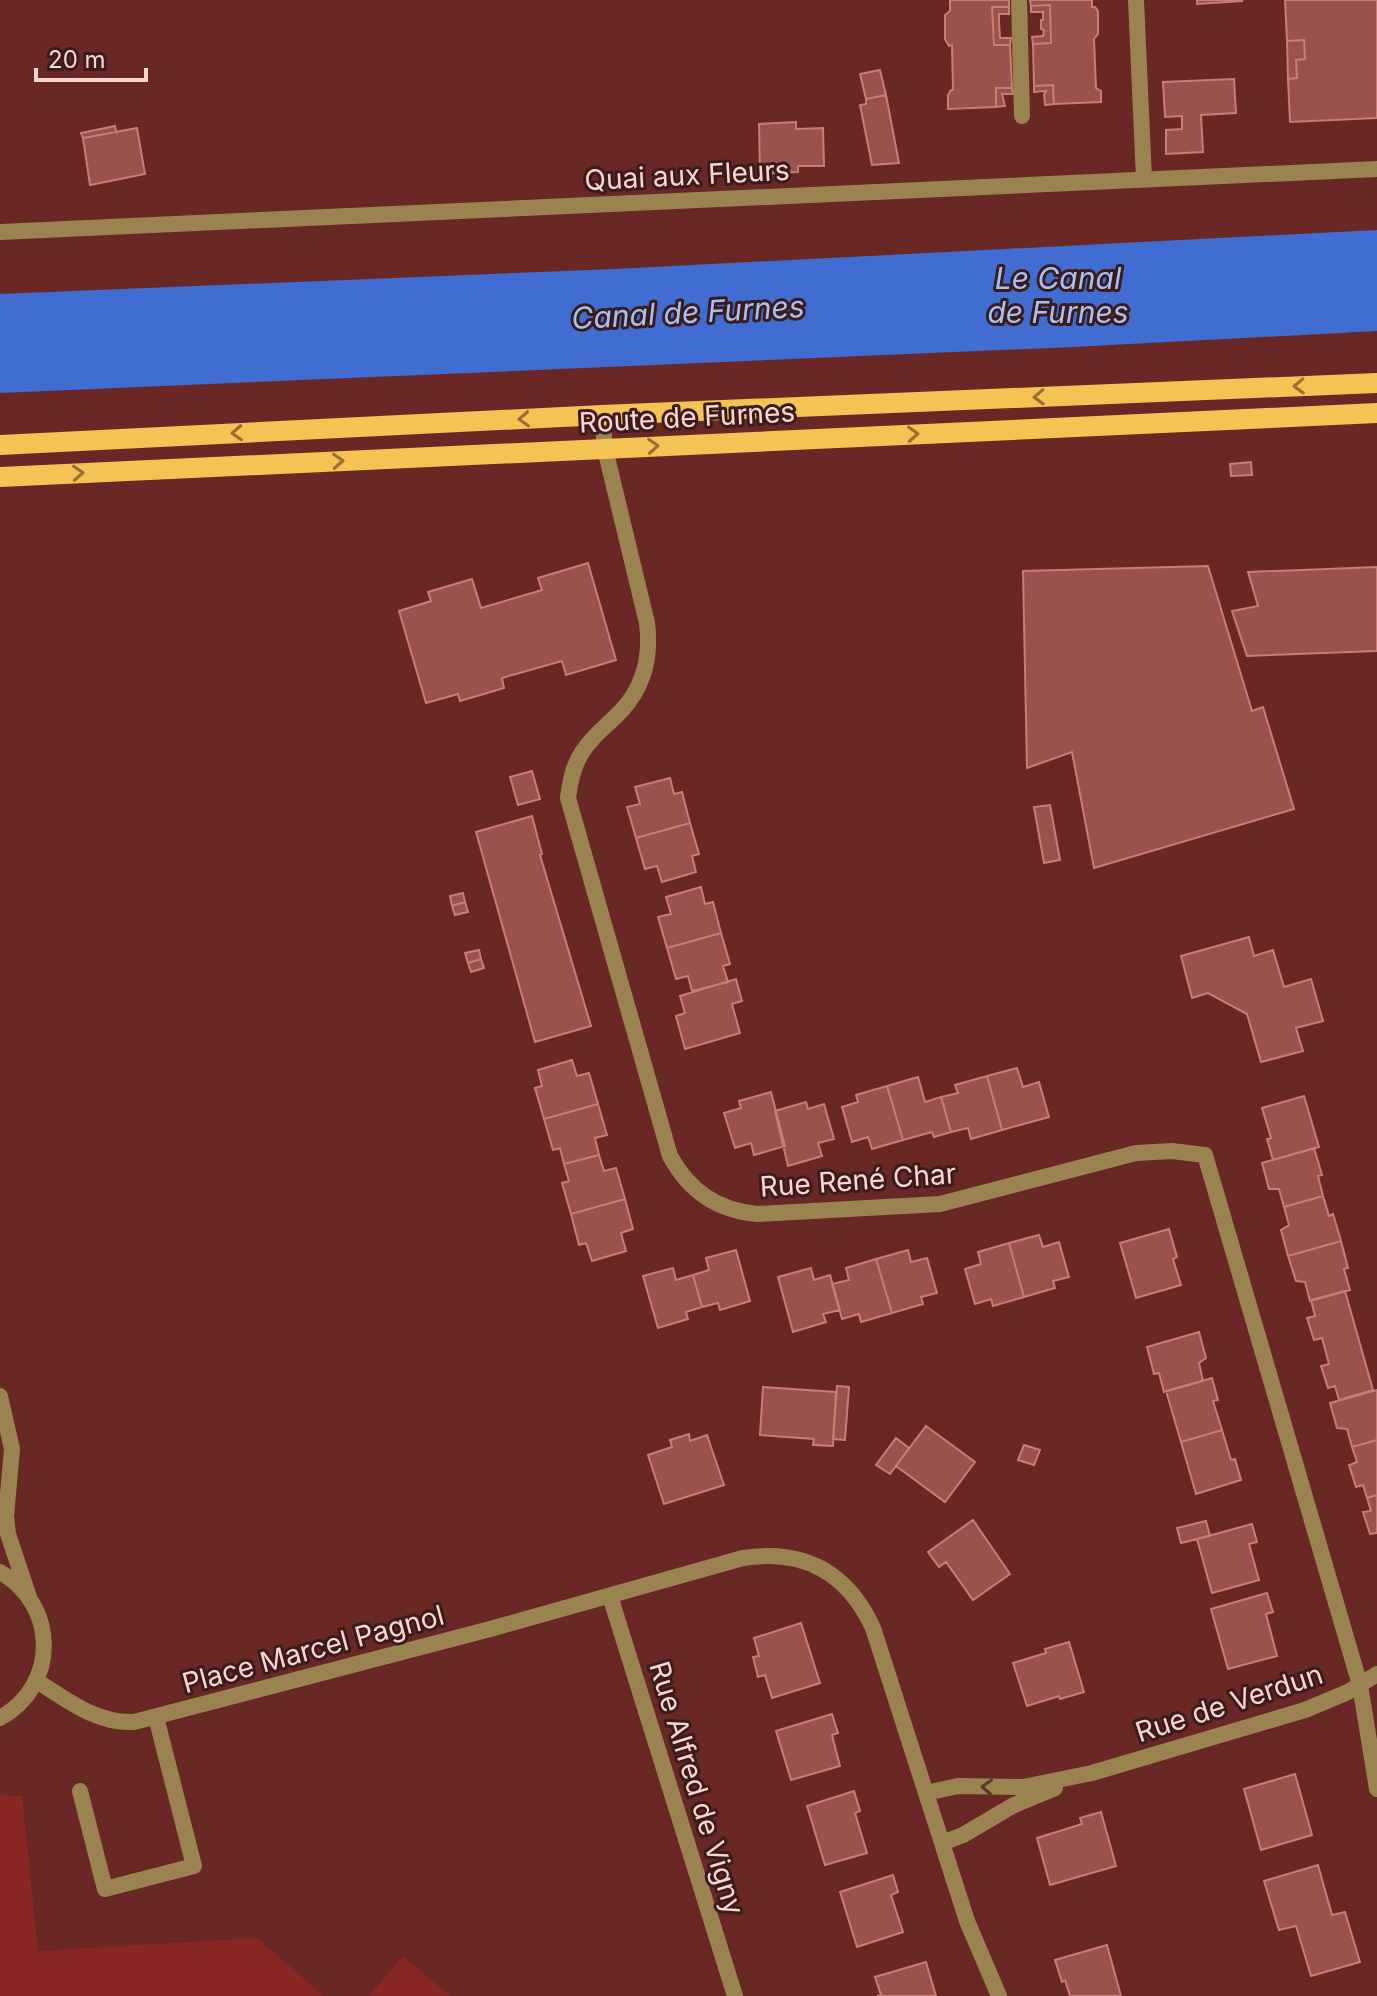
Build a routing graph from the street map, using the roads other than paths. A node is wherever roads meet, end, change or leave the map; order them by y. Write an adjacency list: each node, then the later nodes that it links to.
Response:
1 (1019, 0): 3 (street)
2 (1136, 0): 5 (street)
3 (1022, 116)
4 (1377, 169): 5 (street, Quai aux Fleurs)
5 (1144, 179): 6 (street, Quai aux Fleurs)
6 (0, 232)
7 (1377, 383): 9 (main road, Route de Furnes, one-way to 9)
8 (1377, 413): 11 (main road, Route de Furnes, one-way to 8)
9 (602, 415): 10 (main road, Route de Furnes, one-way to 10); 11 (street, Rue René Char)
10 (0, 445)
11 (605, 449): 12 (main road, Route de Furnes, one-way to 11); 19 (street, Rue René Char)
12 (0, 477)
13 (0, 1396): 16 (street)
14 (0, 1572): 16 (street)
15 (610, 1596): 20 (street, Place Marcel Pagnol); 25 (street); 27 (street, Rue Alfred de Vigny)
16 (29, 1597): 18 (street)
17 (1377, 1674): 19 (street, Rue de Verdun)
18 (37, 1681): 20 (street, Place Marcel Pagnol); 21 (street)
19 (1360, 1685): 22 (street, Rue de Verdun); 23 (street)
20 (156, 1717): 24 (street)
21 (0, 1718)
22 (1092, 1773): 25 (street, Rue de Verdun, one-way to 25); 26 (street, Rue de Verdun)
23 (1377, 1789)
24 (80, 1791)
25 (926, 1793): 26 (street)
26 (942, 1843): 28 (street)
27 (735, 1996)
28 (999, 1996)

